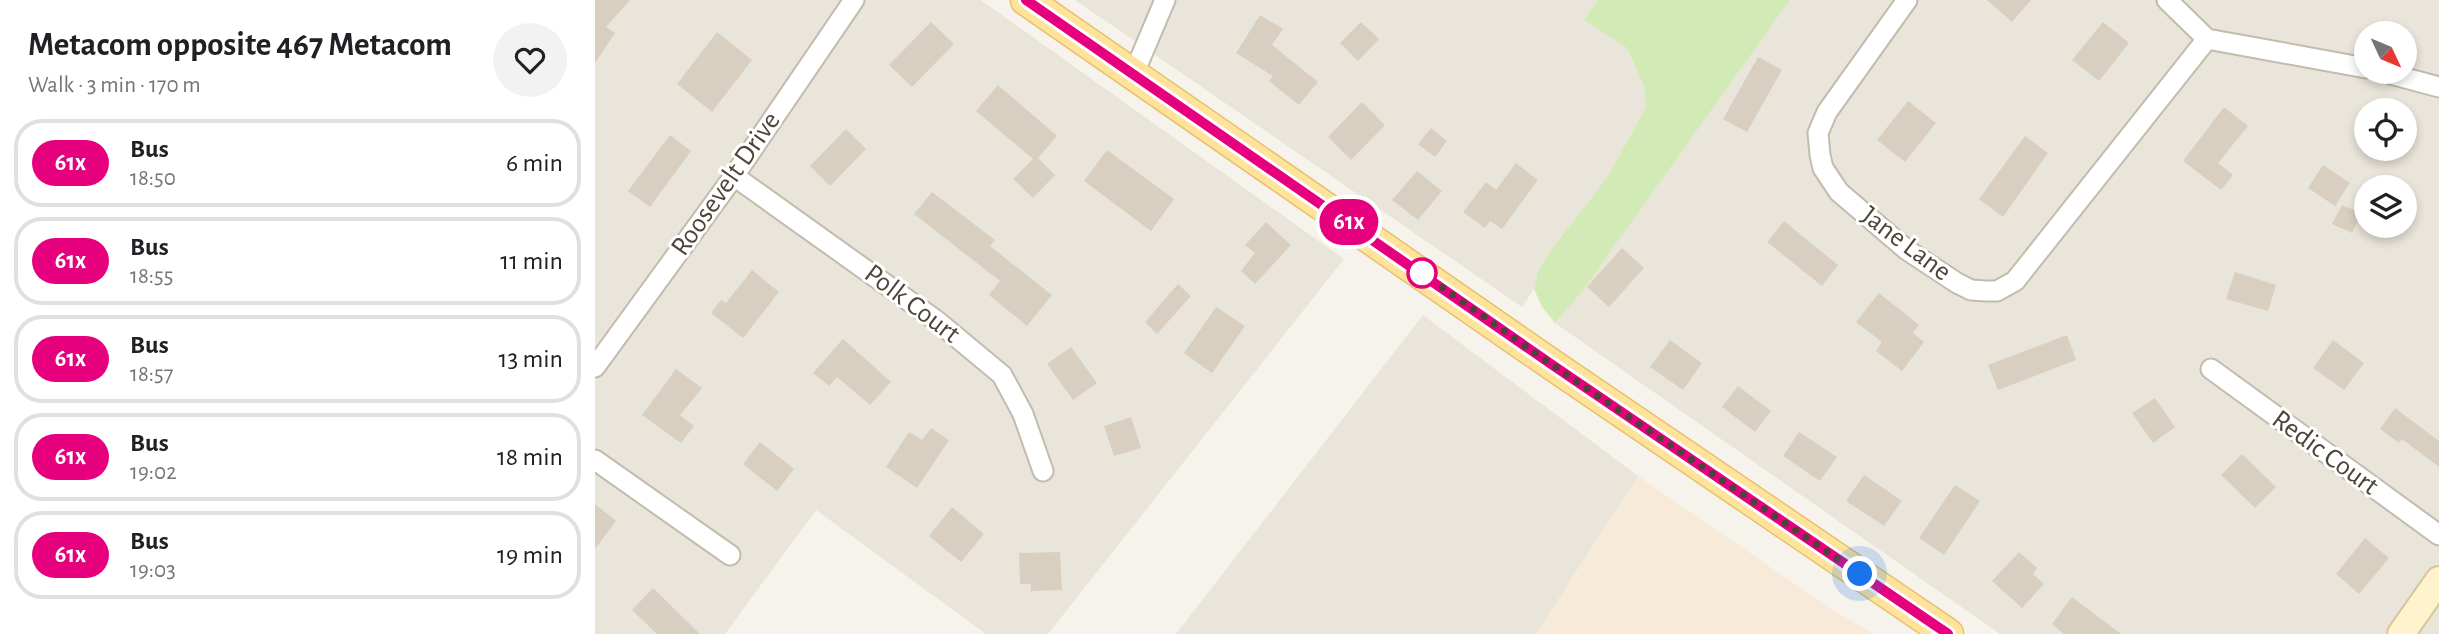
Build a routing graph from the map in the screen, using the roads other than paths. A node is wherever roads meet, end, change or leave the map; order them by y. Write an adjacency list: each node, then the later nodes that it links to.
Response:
1 (854, 0): 11 (street, Roosevelt Drive)
2 (1026, 0): 8 (main road)
3 (1165, 0): 8 (street)
4 (1906, 0): 6 (street, Jane Lane)
5 (2167, 0): 6 (street)
6 (2207, 39): 7 (street)
7 (2354, 66)
8 (1134, 73): 19 (main road)
9 (2417, 81): 10 (street)
10 (2439, 87)
11 (734, 176): 12 (street, Roosevelt Drive); 15 (street, Polk Court)
12 (595, 367)
13 (2211, 369): 16 (street, Redic Court)
14 (595, 460): 17 (street)
15 (1043, 471)
16 (2439, 535)
17 (730, 555)
18 (2439, 580): 20 (street)
19 (1948, 634)
20 (2401, 634)

